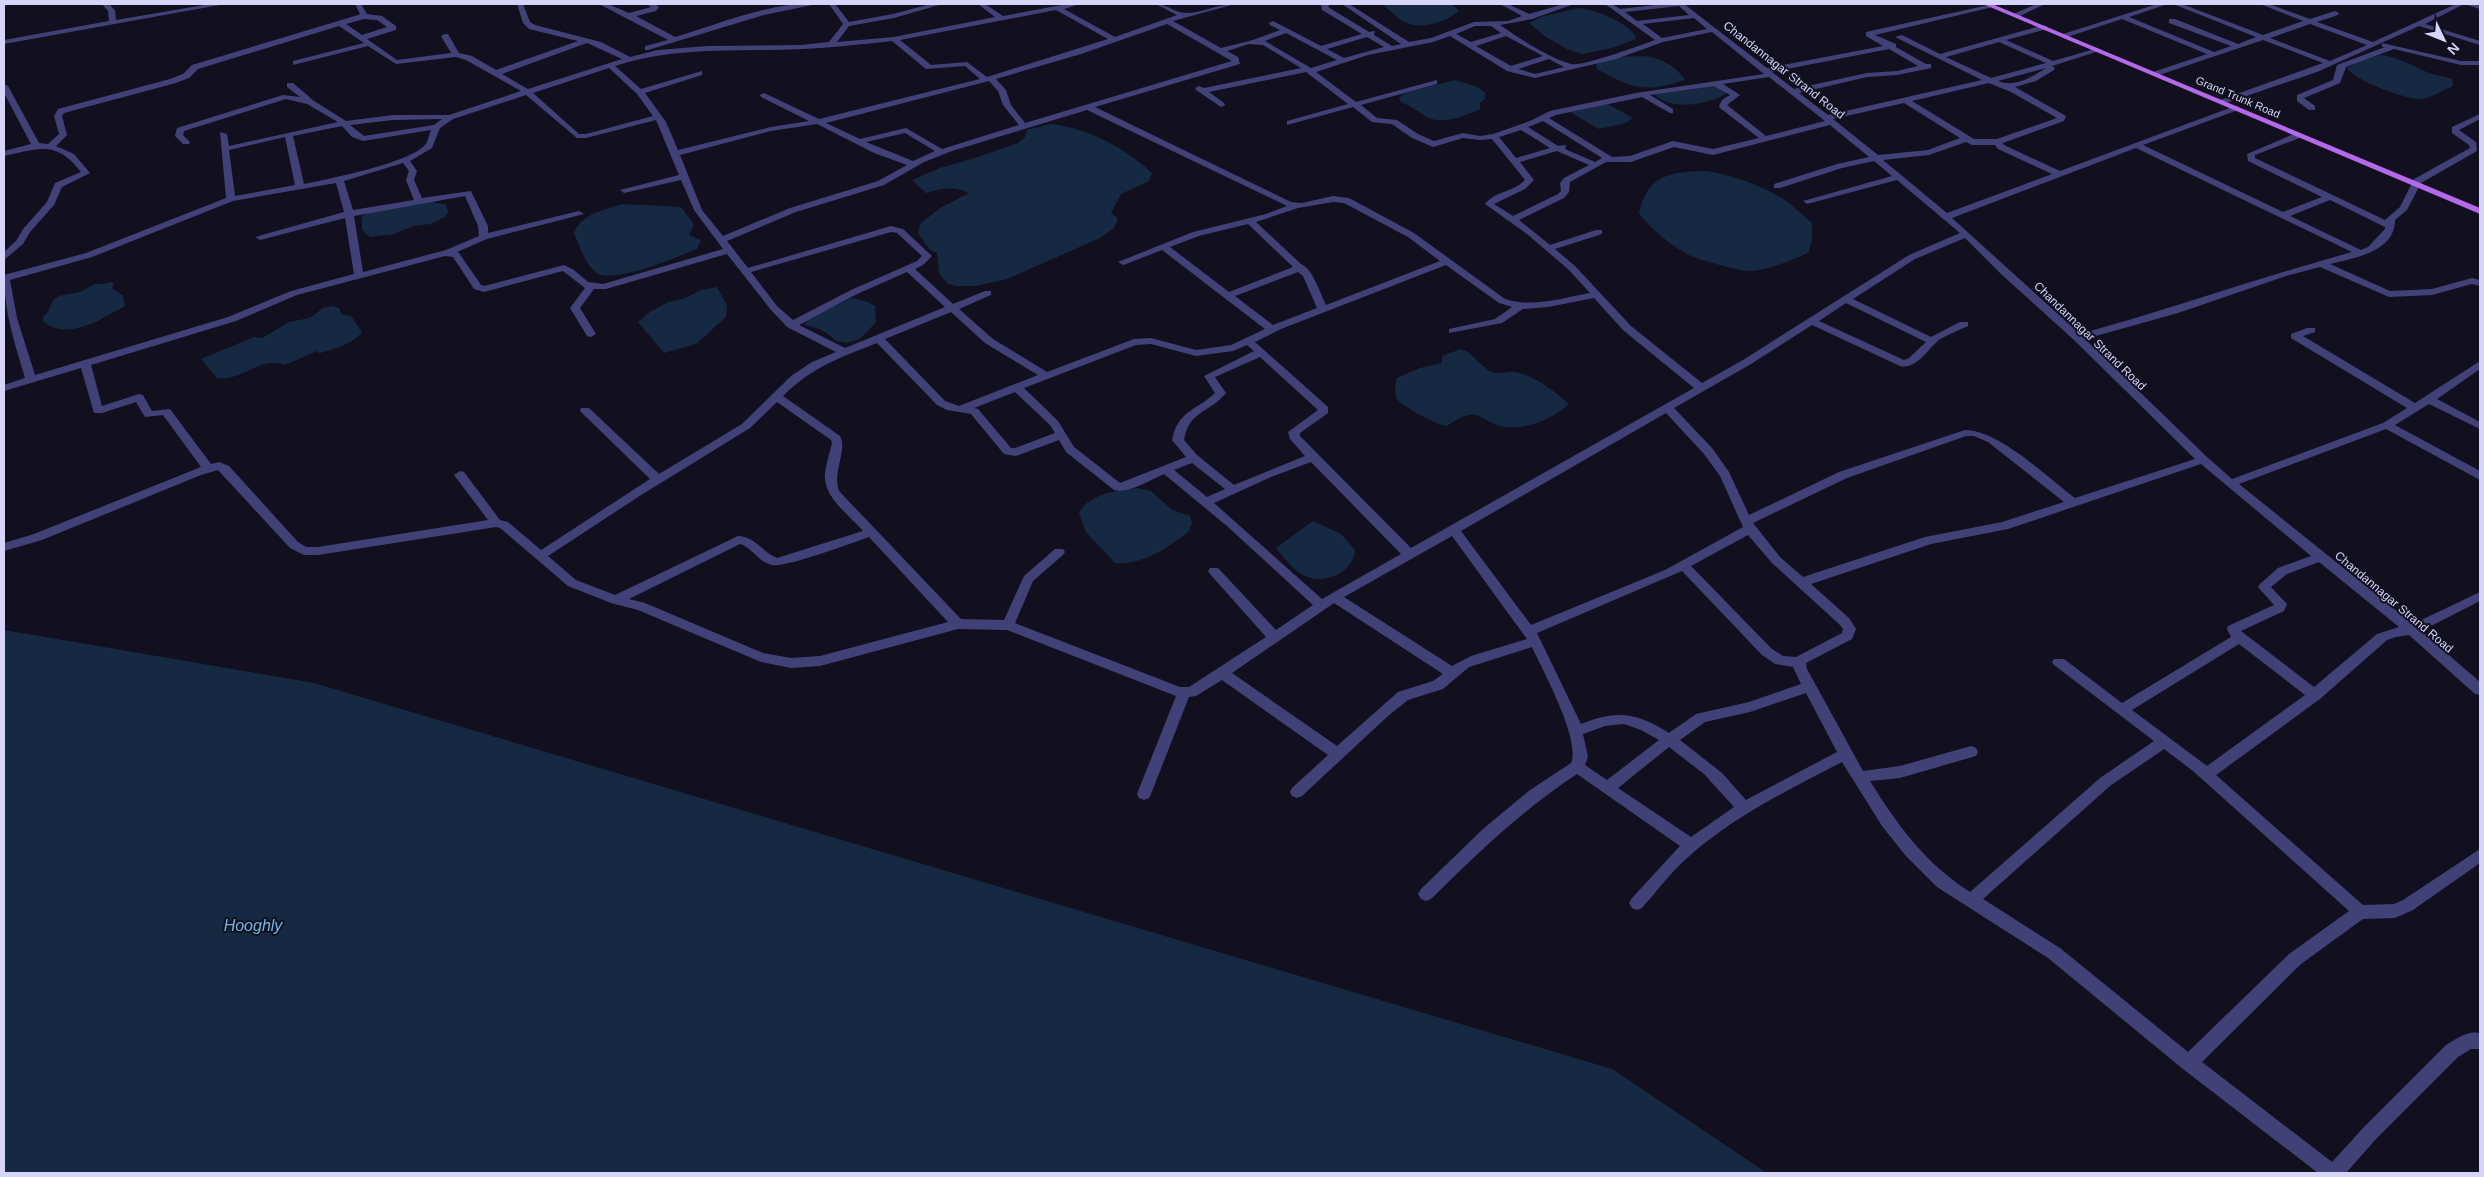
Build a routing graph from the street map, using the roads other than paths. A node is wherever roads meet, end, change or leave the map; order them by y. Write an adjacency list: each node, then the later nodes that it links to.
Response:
1 (105, 4): 45 (street)
2 (221, 4): 45 (street)
3 (358, 4): 36 (street)
4 (522, 4): 71 (street)
5 (603, 4): 34 (street)
6 (650, 4): 34 (street)
7 (813, 4): 69 (street)
8 (832, 4): 49 (street)
9 (938, 4): 49 (street)
10 (981, 4): 41 (street)
11 (1077, 4): 29 (street)
12 (1158, 4): 37 (street)
13 (1232, 4): 37 (street)
14 (1327, 4): 59 (street)
15 (1345, 4): 56 (street)
16 (1503, 4): 38 (street)
17 (1537, 4): 30 (street)
18 (1571, 4): 30 (street)
19 (1608, 4): 31 (street)
20 (1680, 4): 31 (street); 39 (street, Chandannagar Strand Road)
21 (1988, 4): 35 (main road, Grand Trunk Road); 52 (street)
22 (2164, 4): 40 (street)
23 (2176, 4): 32 (street)
24 (2263, 4): 44 (street)
25 (2461, 4): 51 (street)
26 (2469, 4): 28 (street)
27 (2039, 5): 35 (street)
28 (2480, 7)
29 (1058, 8): 41 (street); 67 (street)
30 (1550, 10): 38 (street)
31 (1619, 11): 47 (street)
32 (2199, 12): 43 (street); 64 (street)
33 (2335, 13): 44 (street)
34 (630, 15): 69 (street)
35 (2015, 15): 53 (main road, Grand Trunk Road)
36 (364, 16): 48 (street); 65 (street)
37 (1184, 16): 42 (street)
38 (1529, 16): 50 (street)
39 (1695, 16): 47 (street); 57 (street, Chandannagar Strand Road)
40 (2122, 18): 54 (street); 61 (street)
41 (1002, 19): 66 (street)
42 (1166, 21): 67 (street); 85 (street)
43 (2172, 21): 54 (street); 80 (street)
44 (2311, 21): 64 (street); 79 (street)
45 (112, 22): 72 (street)
46 (1273, 23): 55 (street)
47 (1636, 23): 70 (street)
48 (341, 24): 65 (street); 153 (street)
49 (847, 24): 76 (street)
50 (1493, 24): 58 (street); 60 (street)
51 (2419, 24): 74 (street); 79 (street)
52 (1894, 27): 63 (street); 81 (street)
53 (2044, 27): 61 (main road, Grand Trunk Road); 68 (street)
54 (2150, 29): 86 (street)
55 (1287, 30): 73 (street); 82 (street)
56 (1384, 30): 59 (street); 77 (street)
57 (1713, 30): 70 (street); 105 (street, Chandannagar Strand Road)
58 (1450, 33): 77 (street); 78 (street)
59 (1367, 34): 82 (street); 83 (street)
60 (1506, 34): 78 (street); 88 (street)
61 (2064, 35): 84 (main road, Grand Trunk Road)
62 (445, 36): 87 (street)
63 (1899, 37): 81 (street); 89 (street)
64 (2263, 37): 80 (street); 95 (street)
65 (362, 38): 75 (street)
66 (894, 39): 76 (street); 107 (street)
67 (1113, 39): 107 (street)
68 (1998, 39): 89 (street); 94 (street)
69 (674, 40): 90 (street)
70 (1660, 40): 99 (street)
71 (586, 41): 90 (street); 103 (street)
72 (4, 42)
73 (1255, 42): 85 (street); 102 (street)
74 (2480, 43)
75 (369, 44): 87 (street); 97 (street)
76 (831, 45): 90 (street)
77 (1408, 45): 83 (street)
78 (1470, 45): 101 (street)
79 (2383, 45): 95 (street); 96 (street); 128 (street)
80 (2237, 46): 86 (street)
81 (1890, 47): 100 (street); 105 (street)
82 (1321, 48): 92 (street)
83 (1390, 48): 92 (street)
84 (2098, 50): 91 (street); 106 (main road, Grand Trunk Road)
85 (1220, 51): 108 (street)
86 (2213, 54): 106 (street)
87 (456, 55): 103 (street)
88 (1548, 57): 99 (street); 101 (street)
89 (1939, 57): 93 (street)
90 (633, 58): 98 (street)
91 (2061, 60): 94 (street); 114 (street)
92 (1344, 61): 102 (street)
93 (1947, 61): 100 (street); 109 (street)
94 (2052, 63): 109 (street)
95 (2329, 63): 123 (street)
96 (2480, 63)
97 (296, 64)
98 (611, 66): 116 (street); 117 (street)
99 (1571, 67): 101 (street)
100 (1925, 67): 118 (street)
101 (1510, 69)
102 (1309, 70): 115 (street); 125 (street)
103 (496, 73): 116 (street)
104 (699, 73): 117 (street)
105 (1768, 73): 111 (street); 118 (street, Chandannagar Strand Road)
106 (2156, 74): 123 (main road, Grand Trunk Road)
107 (988, 79): 135 (street); 139 (street)
108 (1188, 79): 115 (street); 126 (street)
109 (1989, 81): 114 (street); 121 (street)
110 (1434, 82): 125 (street)
111 (1715, 83): 119 (street); 145 (street)
112 (290, 85): 122 (street)
113 (4, 86): 151 (street)
114 (2008, 87): 150 (street)
115 (1203, 91): 124 (street)
116 (528, 92): 131 (street); 132 (street)
117 (640, 92): 132 (street)
118 (1792, 92): 134 (street, Chandannagar Strand Road)
119 (1643, 94): 129 (street); 133 (street)
120 (764, 95): 135 (street)
121 (1905, 100): 134 (street); 147 (street)
122 (311, 102): 137 (street); 148 (street)
123 (2223, 102): 127 (main road, Grand Trunk Road)
124 (1221, 105)
125 (1354, 105): 136 (street); 144 (street)
126 (1086, 106): 139 (street); 177 (street)
127 (2235, 108): 143 (main road, Grand Trunk Road); 152 (street)
128 (2312, 108)
129 (1670, 112)
130 (2480, 116): 169 (street)
131 (450, 117): 137 (street); 138 (street)
132 (658, 117): 158 (street)
133 (1544, 118): 140 (street); 146 (street)
134 (1829, 120): 145 (street); 159 (street, Chandannagar Strand Road)
135 (817, 122): 149 (street); 158 (street)
136 (1290, 122)
137 (344, 123): 138 (street); 142 (street)
138 (436, 127): 160 (street)
139 (1024, 127): 156 (street)
140 (1522, 127): 144 (street); 155 (street)
141 (223, 134): 154 (street)
142 (288, 134): 154 (street); 171 (street)
143 (2300, 135): 169 (main road, Grand Trunk Road); 173 (street)
144 (1494, 136): 162 (street)
145 (1764, 138): 161 (street)
146 (1578, 139): 155 (street); 161 (street)
147 (1966, 139): 150 (street); 159 (street)
148 (186, 142)
149 (858, 142): 156 (street); 163 (street)
150 (1998, 142): 165 (street)
151 (36, 145): 153 (street); 157 (street)
152 (2136, 145): 165 (street); 181 (street)
153 (51, 146): 196 (street)
154 (225, 149): 174 (street)
155 (1558, 149): 162 (street); 164 (street)
156 (942, 152): 163 (street)
157 (4, 154)
158 (674, 154): 166 (street)
159 (1875, 158): 167 (street, Chandannagar Strand Road); 170 (street)
160 (405, 160): 168 (street); 175 (street)
161 (1607, 160): 164 (street)
162 (1515, 161): 184 (street)
163 (913, 164): 190 (street)
164 (1596, 165): 184 (street)
165 (2059, 174): 182 (street)
166 (683, 177): 172 (street); 190 (street)
167 (1899, 177): 176 (street); 182 (street, Chandannagar Strand Road)
168 (338, 180): 171 (street); 179 (street)
169 (2415, 184): 178 (main road, Grand Trunk Road); 185 (street)
170 (1777, 186)
171 (300, 187): 174 (street)
172 (624, 190)
173 (2329, 197): 181 (street); 185 (street)
174 (231, 200): 204 (street)
175 (419, 201): 179 (street); 189 (street)
176 (1807, 201)
177 (1295, 206): 183 (street); 197 (street)
178 (2480, 211)
179 (348, 214): 188 (street); 203 (street)
180 (579, 214): 189 (street)
181 (2284, 215): 195 (street)
182 (1945, 217): 187 (street, Chandannagar Strand Road)
183 (1250, 220): 191 (street); 200 (street)
184 (1513, 220): 192 (street)
185 (2389, 225): 195 (street)
186 (1599, 232): 192 (street)
187 (1966, 234): 210 (street); 221 (street, Chandannagar Strand Road)
188 (260, 237)
189 (484, 238): 194 (street)
190 (722, 240): 193 (street)
191 (1163, 246): 198 (street); 209 (street)
192 (1549, 248): 208 (street)
193 (729, 250): 202 (street); 206 (street)
194 (450, 252): 203 (street); 206 (street)
195 (2361, 253): 199 (street)
196 (4, 257)
197 (1448, 261): 211 (street); 213 (street)
198 (1123, 262)
199 (2321, 264): 205 (street); 221 (street)
200 (1301, 267): 209 (street); 213 (street)
201 (908, 268): 202 (street); 212 (street); 216 (street)
202 (746, 271): 216 (street)
203 (359, 275): 227 (street)
204 (5, 279): 230 (street)
205 (2480, 282)
206 (591, 287): 220 (street)
207 (988, 293): 212 (street)
208 (1595, 295): 211 (street); 233 (street)
209 (1227, 296): 217 (street)
210 (1846, 299): 214 (street); 224 (street)
211 (1519, 307): 219 (street)
212 (952, 308): 222 (street); 229 (street)
213 (1323, 310): 217 (street)
214 (1812, 321): 224 (street); 233 (street)
215 (1964, 324): 224 (street)
216 (791, 325): 225 (street)
217 (1272, 330): 223 (street)
218 (2311, 330): 237 (street)
219 (1453, 331)
220 (591, 334)
221 (2078, 338): 245 (street, Chandannagar Strand Road)
222 (879, 339): 225 (street); 238 (street)
223 (1248, 341): 226 (street); 229 (street)
224 (1932, 342)
225 (845, 352): 234 (street)
226 (1261, 352): 243 (street); 244 (street)
227 (86, 363): 230 (street); 246 (street)
228 (2480, 364): 235 (street)
229 (1045, 375): 231 (street)
230 (31, 380): 232 (street)
231 (1016, 387): 238 (street); 242 (street)
232 (4, 388)
233 (1701, 388): 236 (street)
234 (776, 396): 250 (street); 258 (street)
235 (2430, 400): 237 (street); 241 (street)
236 (1667, 408): 256 (street); 257 (street)
237 (2415, 408): 240 (street)
238 (960, 409): 242 (street)
239 (585, 410): 250 (street)
240 (2387, 425): 249 (street); 251 (street)
241 (2480, 426)
242 (1060, 435): 247 (street)
243 (1312, 457): 252 (street); 261 (street)
244 (1193, 458): 247 (street); 252 (street)
245 (2204, 460): 251 (street, Chandannagar Strand Road); 254 (street)
246 (208, 468): 255 (street); 259 (street)
247 (1166, 470): 253 (street)
248 (460, 475): 255 (street)
249 (2480, 476)
250 (658, 480): 262 (street)
251 (2231, 483): 263 (street, Chandannagar Strand Road)
252 (1233, 490): 253 (street)
253 (1207, 502): 270 (street)
254 (2073, 503): 256 (street); 266 (street)
255 (496, 523): 262 (street)
256 (1749, 525): 264 (street); 266 (street)
257 (1454, 530): 261 (street); 274 (street)
258 (872, 532): 269 (street); 271 (street)
259 (4, 548)
260 (1059, 552): 272 (street)
261 (1409, 554): 268 (street)
262 (540, 556): 269 (street)
263 (2321, 558): 273 (street, Chandannagar Strand Road); 276 (street)
264 (1683, 565): 274 (street); 277 (street)
265 (1214, 571): 275 (street)
266 (1800, 583): 277 (street)
267 (2480, 596): 273 (street)
268 (1334, 597): 270 (street); 280 (street)
269 (615, 600): 271 (street)
270 (1321, 605): 275 (street)
271 (958, 624): 272 (street)
272 (1008, 625): 283 (street)
273 (2412, 630): 282 (street, Chandannagar Strand Road); 284 (street)
274 (1532, 636): 280 (street); 286 (street)
275 (1274, 638): 279 (street)
276 (2239, 638): 284 (street); 285 (street)
277 (1799, 662): 281 (street)
278 (2059, 662): 285 (street)
279 (1222, 673): 283 (street); 290 (street)
280 (1452, 673): 290 (street)
281 (1810, 686): 287 (street); 291 (street)
282 (2480, 690)
283 (1184, 693): 297 (street)
284 (2315, 695): 293 (street)
285 (2121, 710): 288 (street)
286 (1576, 731): 287 (street); 292 (street)
287 (1668, 740): 295 (street); 298 (street)
288 (2163, 742): 293 (street); 302 (street)
289 (1971, 752): 294 (street)
290 (1337, 754): 296 (street)
291 (1845, 754): 294 (street); 298 (street)
292 (1577, 767): 295 (street); 301 (street)
293 (2207, 774): 304 (street)
294 (1859, 777): 302 (street)
295 (1608, 788): 299 (street)
296 (1297, 792)
297 (1144, 794)
298 (1744, 809): 299 (street)
299 (1692, 846): 303 (street)
300 (2480, 854): 304 (street)
301 (1426, 894)
302 (1970, 901): 306 (street)
303 (1638, 903)
304 (2360, 912): 306 (street)
305 (2480, 1041): 307 (street)
306 (2189, 1063): 307 (street)
307 (2333, 1173)

